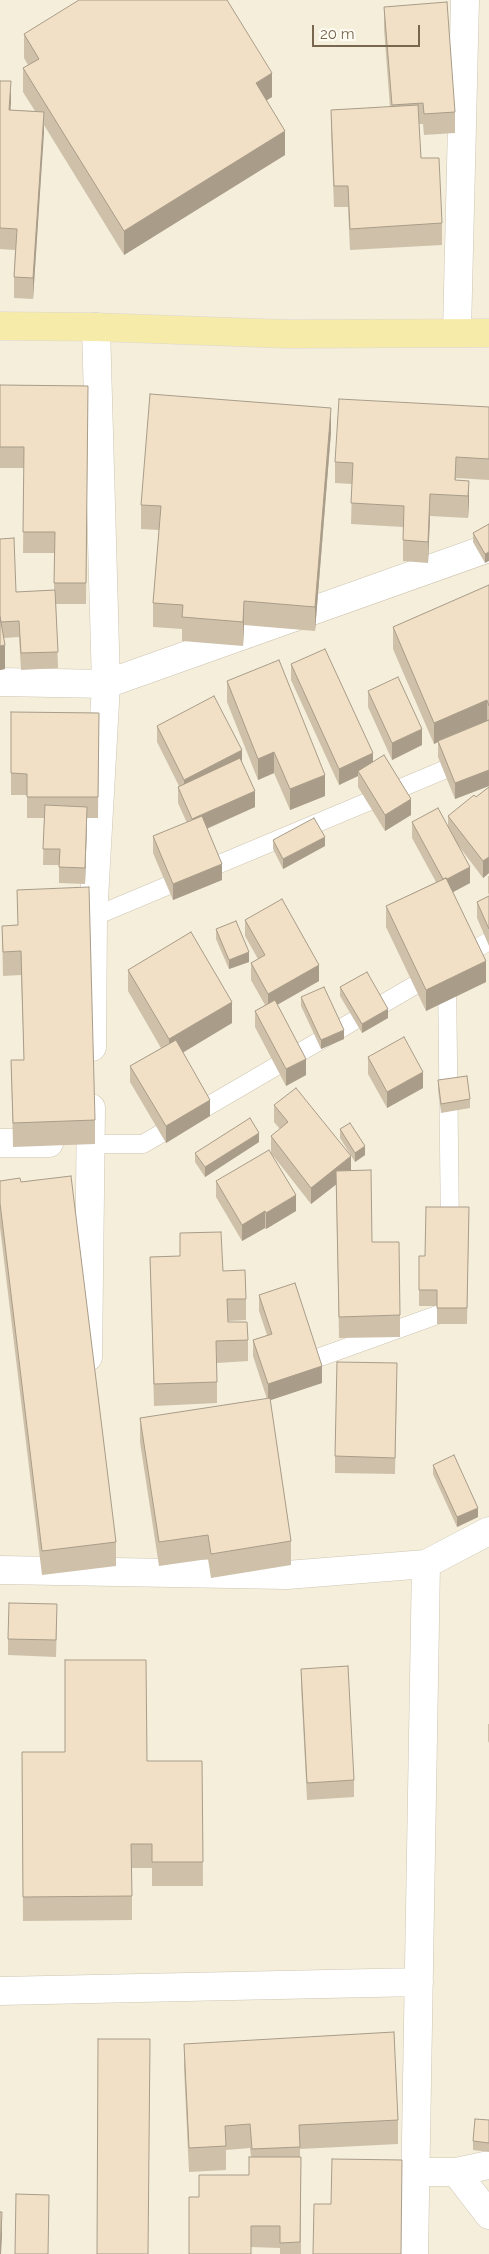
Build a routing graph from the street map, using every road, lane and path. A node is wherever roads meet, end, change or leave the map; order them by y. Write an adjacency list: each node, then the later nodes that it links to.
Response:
1 (465, 0): 4 (street)
2 (0, 326): 3 (main road)
3 (96, 327): 4 (main road); 8 (street)
4 (457, 332): 5 (main road)
5 (489, 333)
6 (489, 548): 8 (street)
7 (0, 682): 8 (street)
8 (106, 684): 10 (street)
9 (489, 751): 10 (lane)
10 (93, 917): 14 (street)
11 (489, 941): 12 (lane)
12 (447, 966): 14 (lane); 15 (lane)
13 (0, 1143): 14 (street)
14 (90, 1144): 18 (street)
15 (450, 1251)
16 (451, 1281): 17 (lane)
17 (282, 1370)
18 (88, 1382)
19 (489, 1531): 20 (street)
20 (426, 1564): 21 (street); 22 (street)
21 (0, 1570)
22 (419, 1982): 23 (street); 25 (street)
23 (0, 1991)
24 (489, 2165): 26 (street)
25 (415, 2172): 26 (street); 28 (street)
26 (456, 2172): 27 (street)
27 (489, 2215)
28 (414, 2254)

